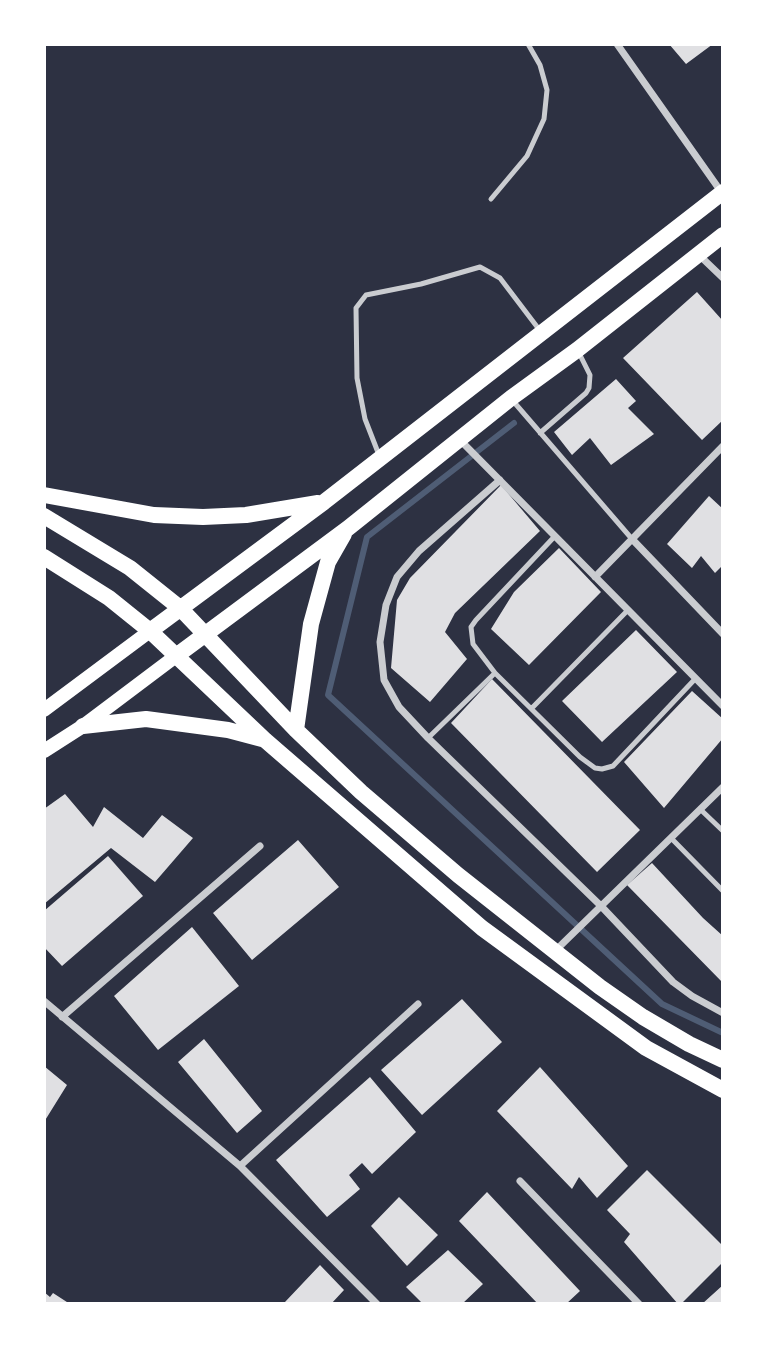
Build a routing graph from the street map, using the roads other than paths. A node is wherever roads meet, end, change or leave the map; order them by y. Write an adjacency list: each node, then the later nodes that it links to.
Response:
1 (528, 44): 4 (lane)
2 (617, 44): 3 (street)
3 (723, 193): 8 (main road)
4 (491, 199)
5 (723, 235): 6 (main road)
6 (699, 254): 7 (street); 9 (main road)
7 (723, 278)
8 (541, 333): 14 (main road); 14 (lane)
9 (577, 350): 10 (main road); 11 (lane)
10 (511, 398): 11 (lane); 12 (main road)
11 (540, 433): 21 (lane)
12 (464, 445): 15 (street); 19 (main road)
13 (723, 446): 21 (street)
14 (380, 458): 17 (main road)
15 (500, 480): 20 (street); 37 (street)
16 (44, 495): 17 (main road)
17 (324, 502): 24 (main road)
18 (44, 516): 24 (main road)
19 (347, 529): 27 (main road); 36 (main road)
20 (555, 536): 23 (street); 30 (lane)
21 (632, 539): 23 (street); 28 (street)
22 (44, 557): 26 (main road)
23 (596, 577): 25 (street)
24 (180, 608): 26 (main road); 27 (main road)
25 (628, 610): 31 (street); 33 (lane)
26 (150, 631): 29 (main road); 34 (main road)
27 (205, 634): 29 (main road); 36 (main road)
28 (723, 634)
29 (176, 656): 35 (main road); 38 (main road)
30 (495, 673): 33 (lane); 37 (lane)
31 (696, 678): 32 (street); 33 (lane)
32 (723, 706)
33 (532, 708)
34 (44, 710)
35 (83, 726): 38 (main road); 39 (main road)
36 (296, 730): 47 (main road)
37 (428, 738): 46 (street)
38 (264, 740): 53 (main road)
39 (44, 751)
40 (723, 787): 41 (street)
41 (701, 809): 42 (lane); 43 (street)
42 (723, 831)
43 (671, 838): 45 (lane); 46 (street)
44 (260, 846): 51 (street)
45 (723, 891)
46 (601, 906): 47 (street); 50 (street)
47 (556, 951): 52 (main road)
48 (44, 1001): 51 (street)
49 (418, 1004): 54 (street)
50 (723, 1013)
51 (62, 1017): 54 (street)
52 (723, 1060)
53 (723, 1090)
54 (240, 1166): 57 (street)
55 (520, 1181): 56 (street)
56 (631, 1296): 58 (street); 59 (street)
57 (377, 1304)
58 (624, 1304)
59 (639, 1304)

